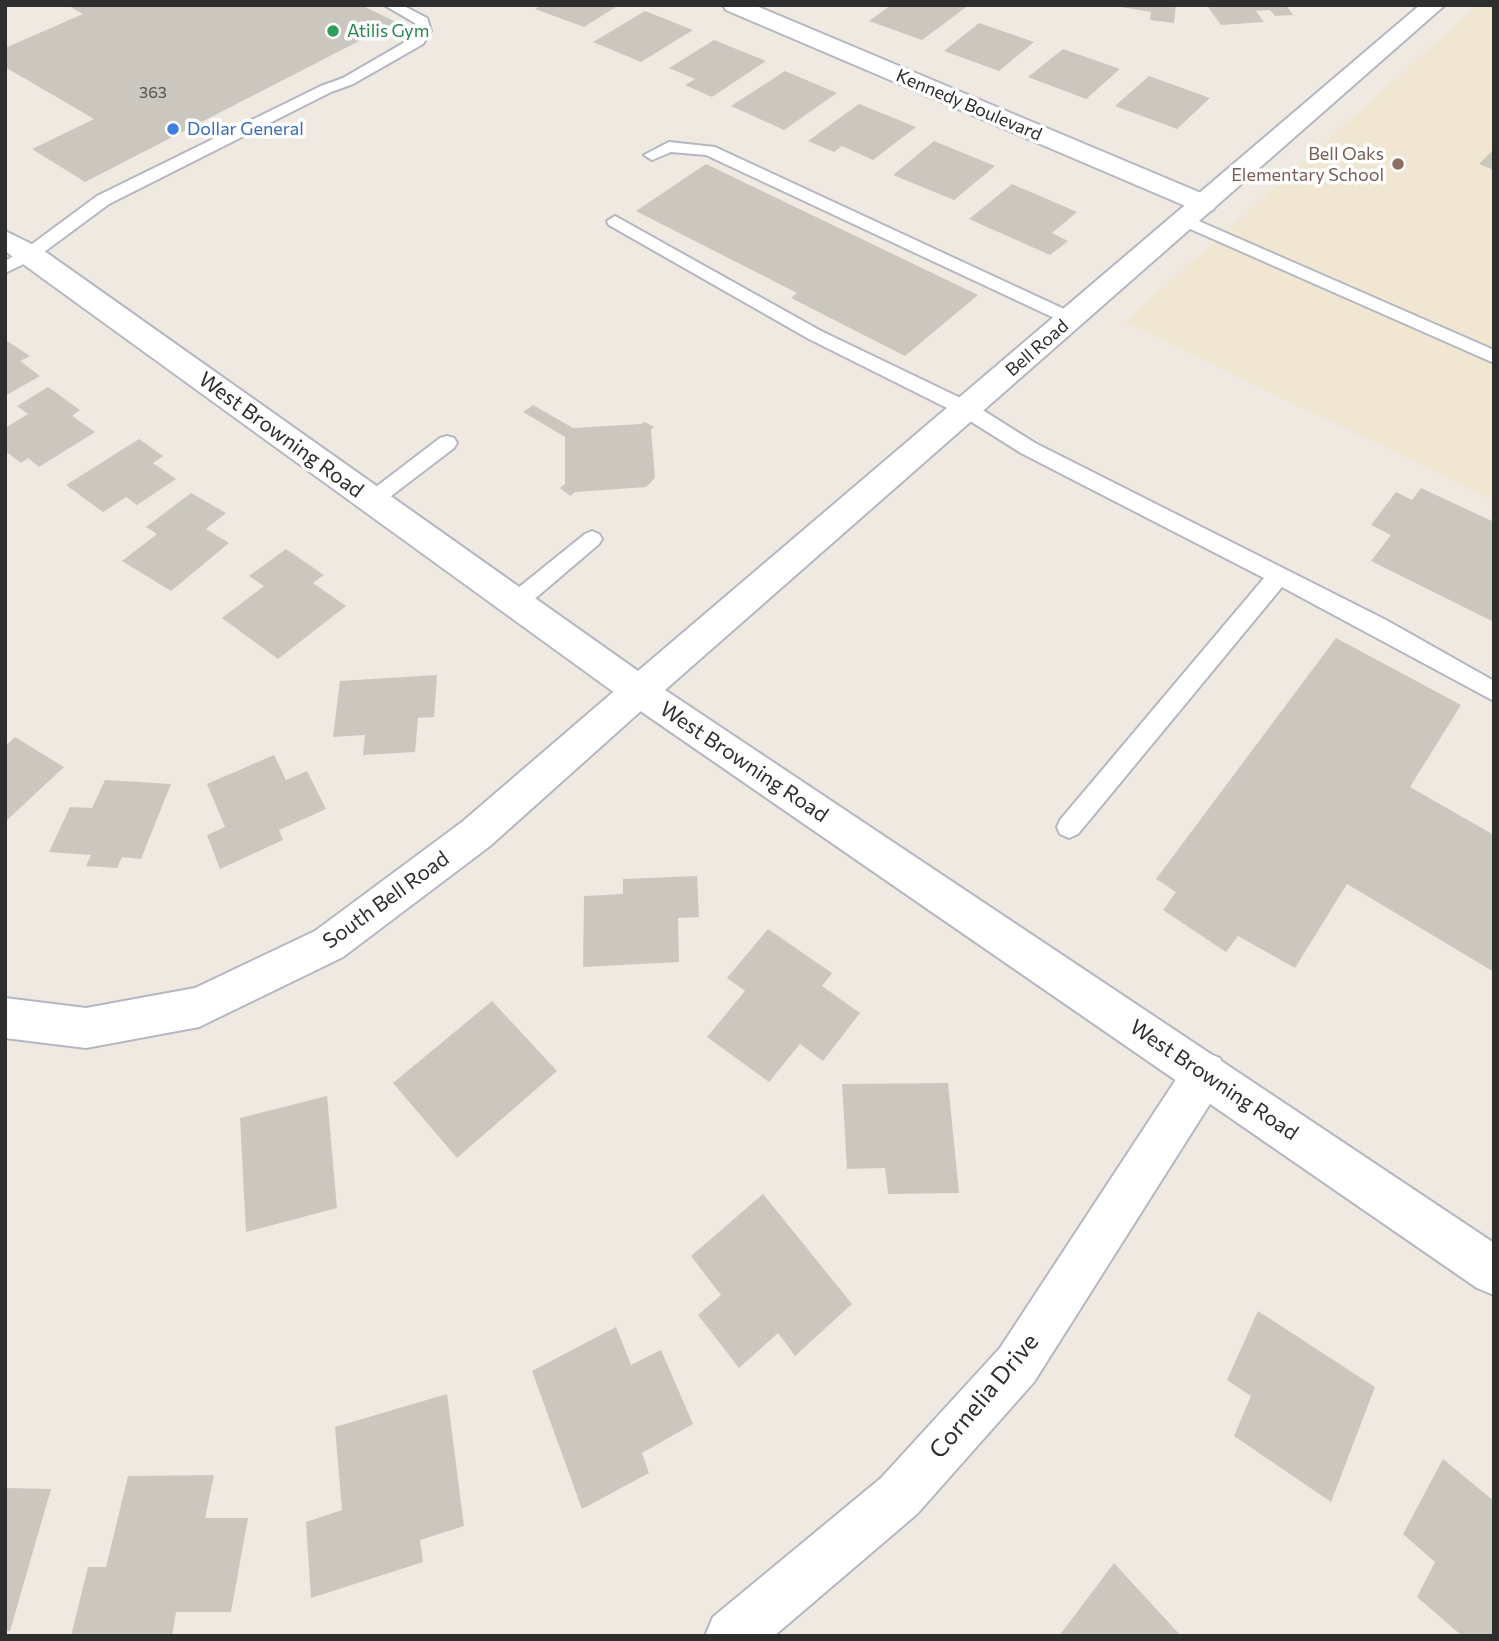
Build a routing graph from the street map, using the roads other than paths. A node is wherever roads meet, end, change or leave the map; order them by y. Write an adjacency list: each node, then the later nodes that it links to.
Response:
1 (391, 5): 7 (lane)
2 (734, 5): 5 (street, Kennedy Boulevard)
3 (1434, 5): 5 (street, Bell Road)
4 (652, 155): 8 (lane)
5 (1195, 212): 8 (street, Bell Road); 9 (lane)
6 (615, 221): 10 (lane)
7 (14, 254): 12 (street, West Browning Road)
8 (1071, 318): 10 (street, Bell Road)
9 (1494, 357)
10 (966, 410): 14 (lane); 16 (street, Bell Road)
11 (447, 443): 12 (lane)
12 (371, 500): 15 (street, West Browning Road)
13 (592, 539): 15 (lane)
14 (1279, 575): 17 (lane); 18 (lane)
15 (516, 602): 16 (street, West Browning Road)
16 (639, 691): 19 (street, South Bell Road); 20 (street, West Browning Road)
17 (1494, 692)
18 (1069, 827)
19 (5, 1018)
20 (1205, 1073): 21 (street, West Browning Road); 22 (street, Cornelia Drive)
21 (1494, 1271)
22 (732, 1636)

